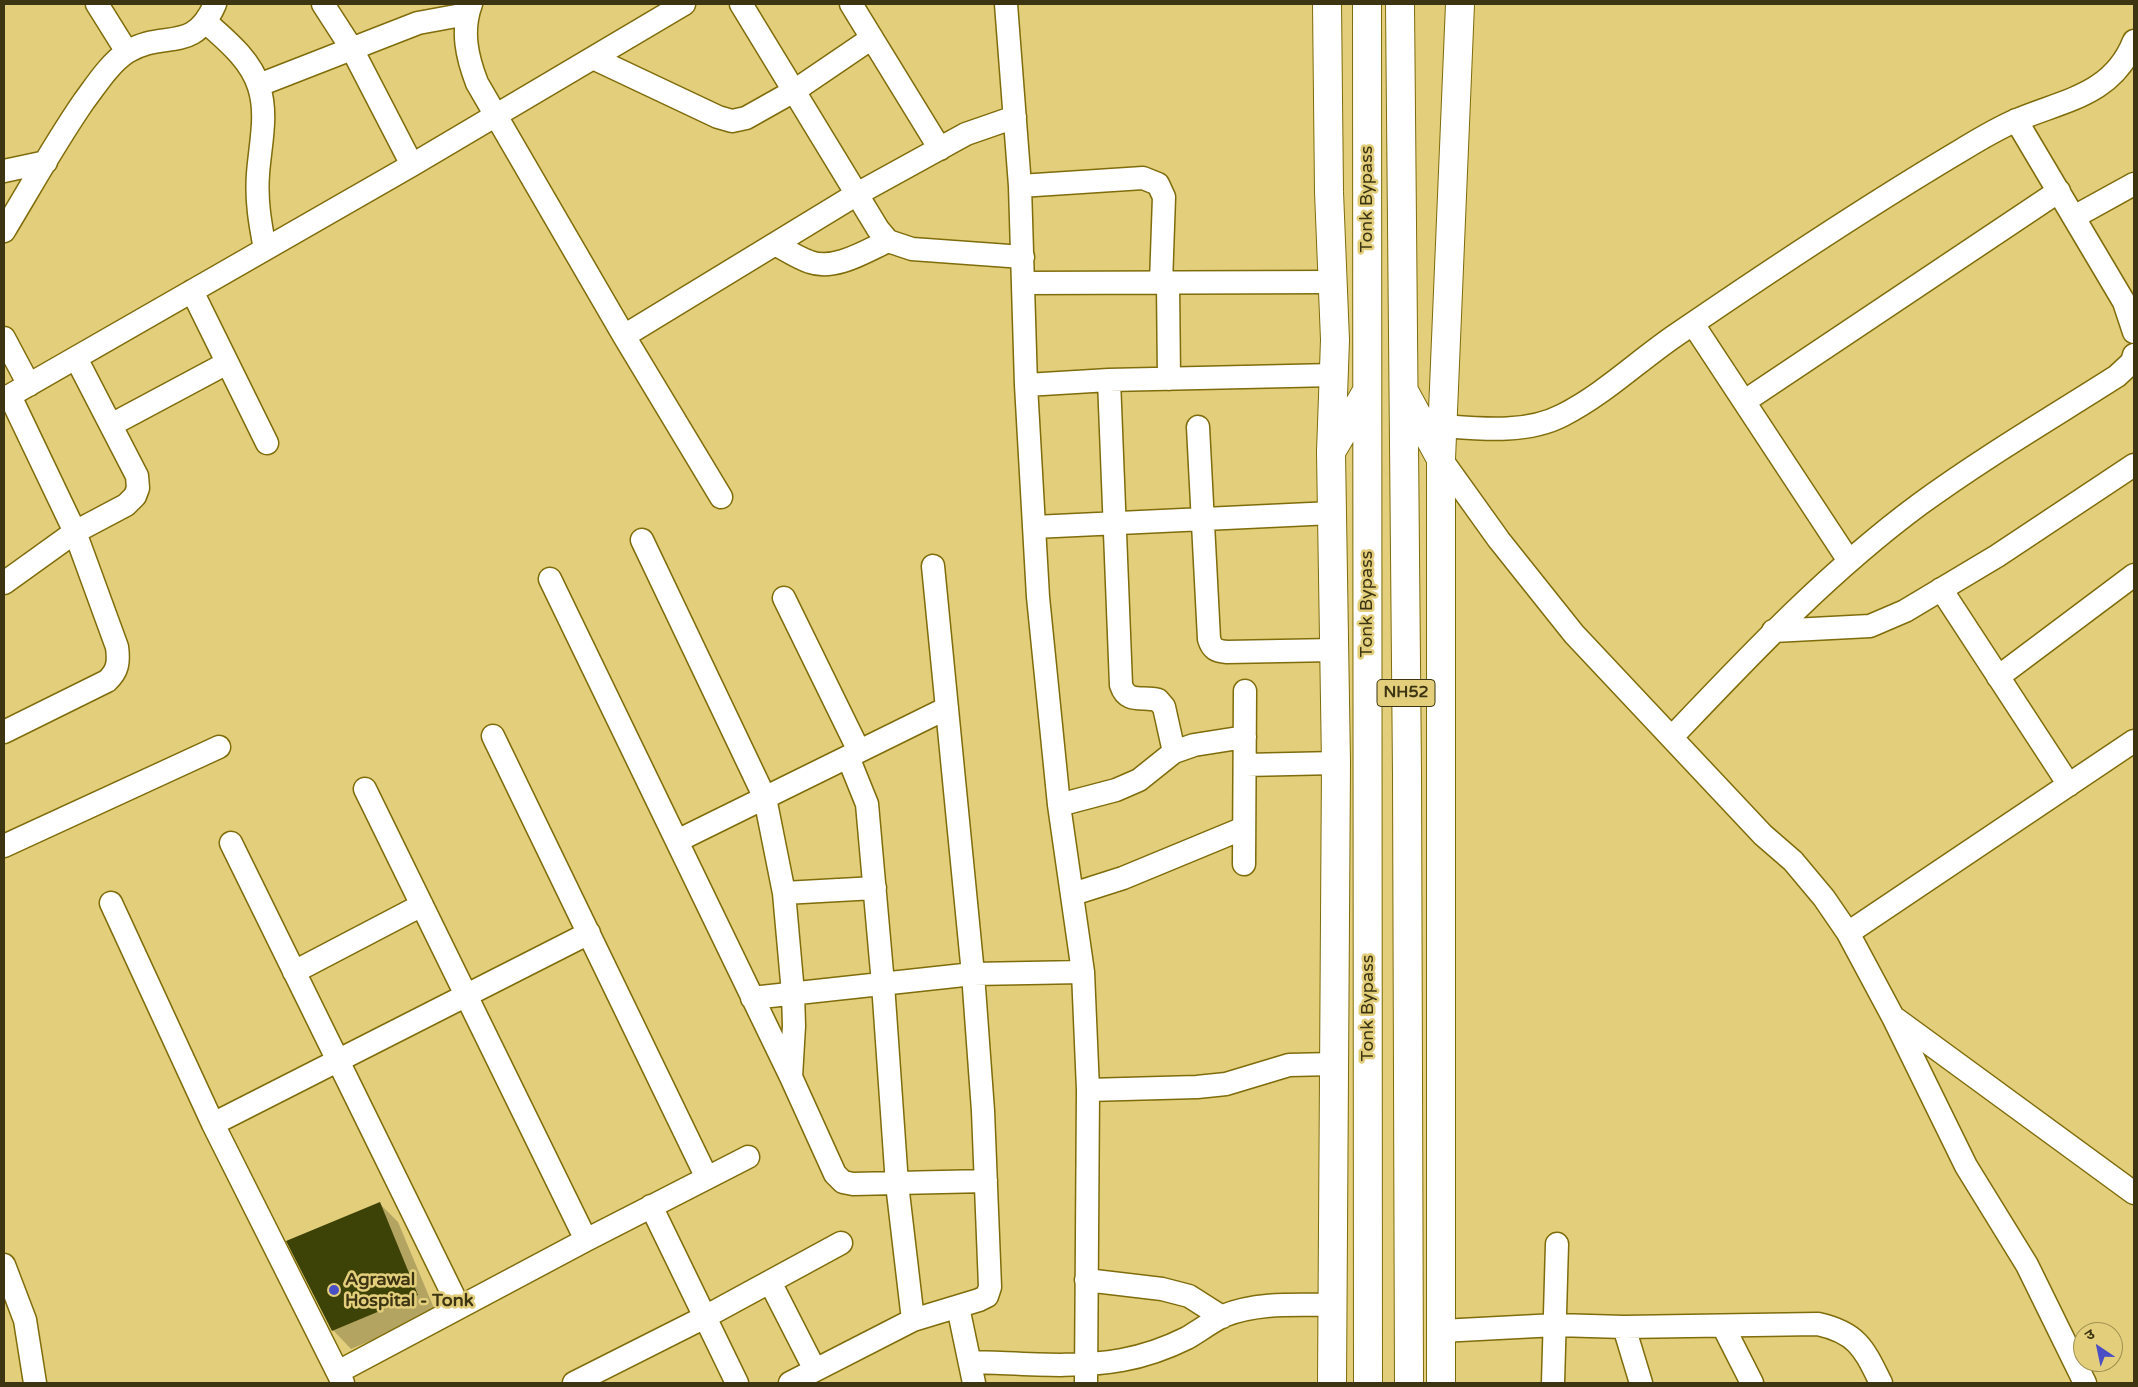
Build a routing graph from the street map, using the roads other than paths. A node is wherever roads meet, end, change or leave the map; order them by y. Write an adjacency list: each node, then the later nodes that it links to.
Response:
1 (97, 4): 16 (street)
2 (323, 4): 15 (street)
3 (684, 4): 17 (street)
4 (741, 4): 19 (street)
5 (851, 4): 13 (street)
6 (1006, 4): 21 (street)
7 (1327, 4): 37 (main road)
8 (1368, 4): 53 (main road, Tonk Bypass / NH52)
9 (1400, 4): 52 (main road, NH52)
10 (1460, 4): 58 (main road)
11 (469, 9): 15 (street); 20 (street)
12 (211, 13): 16 (street); 18 (street)
13 (872, 38): 19 (street); 23 (street)
14 (2134, 42): 22 (street)
15 (352, 49): 18 (street); 25 (street)
16 (127, 52): 24 (street)
17 (593, 58): 19 (street); 20 (street)
18 (259, 85): 35 (street)
19 (794, 90): 30 (street)
20 (496, 116): 25 (street); 43 (street)
21 (1015, 117): 23 (street); 28 (street)
22 (2016, 120): 29 (street); 41 (street)
23 (940, 149): 30 (street)
24 (46, 162): 26 (street); 32 (street)
25 (412, 165): 35 (street)
26 (4, 171)
27 (2134, 184): 31 (street)
28 (1020, 186): 36 (street); 39 (street)
29 (2059, 190): 31 (street); 55 (street)
30 (857, 194): 33 (street); 34 (street)
31 (2074, 217): 42 (street)
32 (4, 231)
33 (888, 240): 34 (street); 36 (street)
34 (775, 244): 43 (street)
35 (265, 249): 40 (street)
36 (1022, 258): 38 (street)
37 (1332, 282): 39 (street); 48 (main road)
38 (1023, 283): 39 (street); 51 (street)
39 (1164, 283): 49 (street)
40 (192, 291): 45 (street); 47 (street)
41 (1692, 324): 55 (street); 58 (street)
42 (2134, 332)
43 (624, 336): 63 (street)
44 (4, 338): 54 (street)
45 (76, 358): 54 (street); 56 (street)
46 (2133, 361): 70 (street)
47 (227, 363): 56 (street); 59 (street)
48 (1334, 375): 49 (street); 60 (main road)
49 (1170, 379): 50 (street)
50 (1109, 380): 51 (street); 66 (street)
51 (1026, 385): 67 (street)
52 (1403, 389): 61 (main road); 153 (main road, NH52)
53 (1367, 390): 60 (main road); 152 (main road, Tonk Bypass / NH52)
54 (14, 393): 68 (street)
55 (1745, 401): 70 (street)
56 (111, 425): 68 (street)
57 (1198, 426): 65 (street)
58 (1442, 426): 61 (main road)
59 (268, 443)
60 (1331, 452): 64 (main road)
61 (1441, 459): 85 (street); 142 (main road)
62 (2134, 465): 75 (street)
63 (721, 497)
64 (1332, 513): 65 (street); 78 (main road)
65 (1202, 519): 66 (street); 78 (street)
66 (1116, 523): 67 (street); 88 (street)
67 (1034, 527): 95 (street)
68 (75, 532): 74 (street); 82 (street)
69 (642, 540): 94 (street)
70 (1849, 561): 77 (street)
71 (933, 566): 81 (street)
72 (2134, 575): 79 (street)
73 (550, 579): 97 (street)
74 (4, 583)
75 (1941, 589): 77 (street); 79 (street)
76 (784, 598): 89 (street)
77 (1773, 631): 85 (street)
78 (1334, 650): 90 (main road)
79 (1998, 677): 92 (street)
80 (1245, 691): 84 (street)
81 (947, 708): 89 (street); 110 (street)
82 (4, 732)
83 (494, 736): 106 (street)
84 (1245, 737): 88 (street); 91 (street)
85 (1672, 737): 107 (street)
86 (2134, 741): 92 (street)
87 (219, 748): 99 (street)
88 (1174, 752): 95 (street)
89 (854, 754): 94 (street); 101 (street)
90 (1336, 763): 91 (street); 117 (main road)
91 (1245, 765): 96 (street)
92 (2069, 785): 107 (street)
93 (365, 789): 105 (street)
94 (765, 798): 97 (street); 102 (street)
95 (1059, 805): 103 (street)
96 (1244, 828): 100 (street); 103 (street)
97 (677, 841): 114 (street)
98 (231, 843): 108 (street)
99 (4, 846)
100 (1244, 864)
101 (875, 888): 102 (street); 111 (street)
102 (784, 893): 112 (street)
103 (1073, 894): 109 (street)
104 (111, 903): 120 (street)
105 (422, 905): 108 (street); 113 (street)
106 (589, 934): 113 (street); 122 (street)
107 (1848, 934): 115 (street)
108 (294, 972): 116 (street)
109 (1083, 972): 110 (street); 119 (street)
110 (973, 974): 111 (street); 123 (street)
111 (883, 984): 112 (street); 124 (street)
112 (793, 993): 114 (street); 118 (street)
113 (467, 996): 116 (street); 127 (street)
114 (752, 998): 118 (street)
115 (1893, 1017): 125 (street); 159 (street)
116 (337, 1062): 120 (street); 134 (street)
117 (1334, 1064): 119 (street); 133 (main road)
118 (791, 1077): 124 (street)
119 (1088, 1090): 131 (street)
120 (214, 1124): 146 (street)
121 (748, 1157): 122 (street)
122 (707, 1178): 126 (street)
123 (986, 1181): 124 (street); 135 (street)
124 (897, 1184): 138 (street)
125 (2134, 1193)
126 (651, 1206): 127 (street); 136 (street)
127 (586, 1240): 134 (street)
128 (841, 1243): 132 (street)
129 (1557, 1244): 139 (street)
130 (4, 1265): 147 (street)
131 (1086, 1280): 137 (street); 145 (street)
132 (770, 1282): 136 (street); 143 (street)
133 (1333, 1305): 137 (street); 151 (main road)
134 (459, 1307): 146 (street)
135 (958, 1307): 138 (street); 144 (street)
136 (705, 1317): 148 (street); 149 (street)
137 (1222, 1317): 145 (street)
138 (913, 1320): 143 (street)
139 (1556, 1325): 141 (street); 142 (street); 155 (street)
140 (1723, 1326): 141 (street); 157 (street); 158 (street)
141 (1624, 1327): 156 (street)
142 (1441, 1331): 154 (main road)
143 (815, 1370): 150 (street)
144 (972, 1373): 145 (street)
145 (1086, 1373)
146 (340, 1378)
147 (35, 1383)
148 (574, 1383)
149 (737, 1383)
150 (790, 1383)
151 (1332, 1383)
152 (1368, 1383)
153 (1409, 1383)
154 (1441, 1383)
155 (1553, 1383)
156 (1641, 1383)
157 (1752, 1383)
158 (1881, 1383)
159 (2085, 1383)

